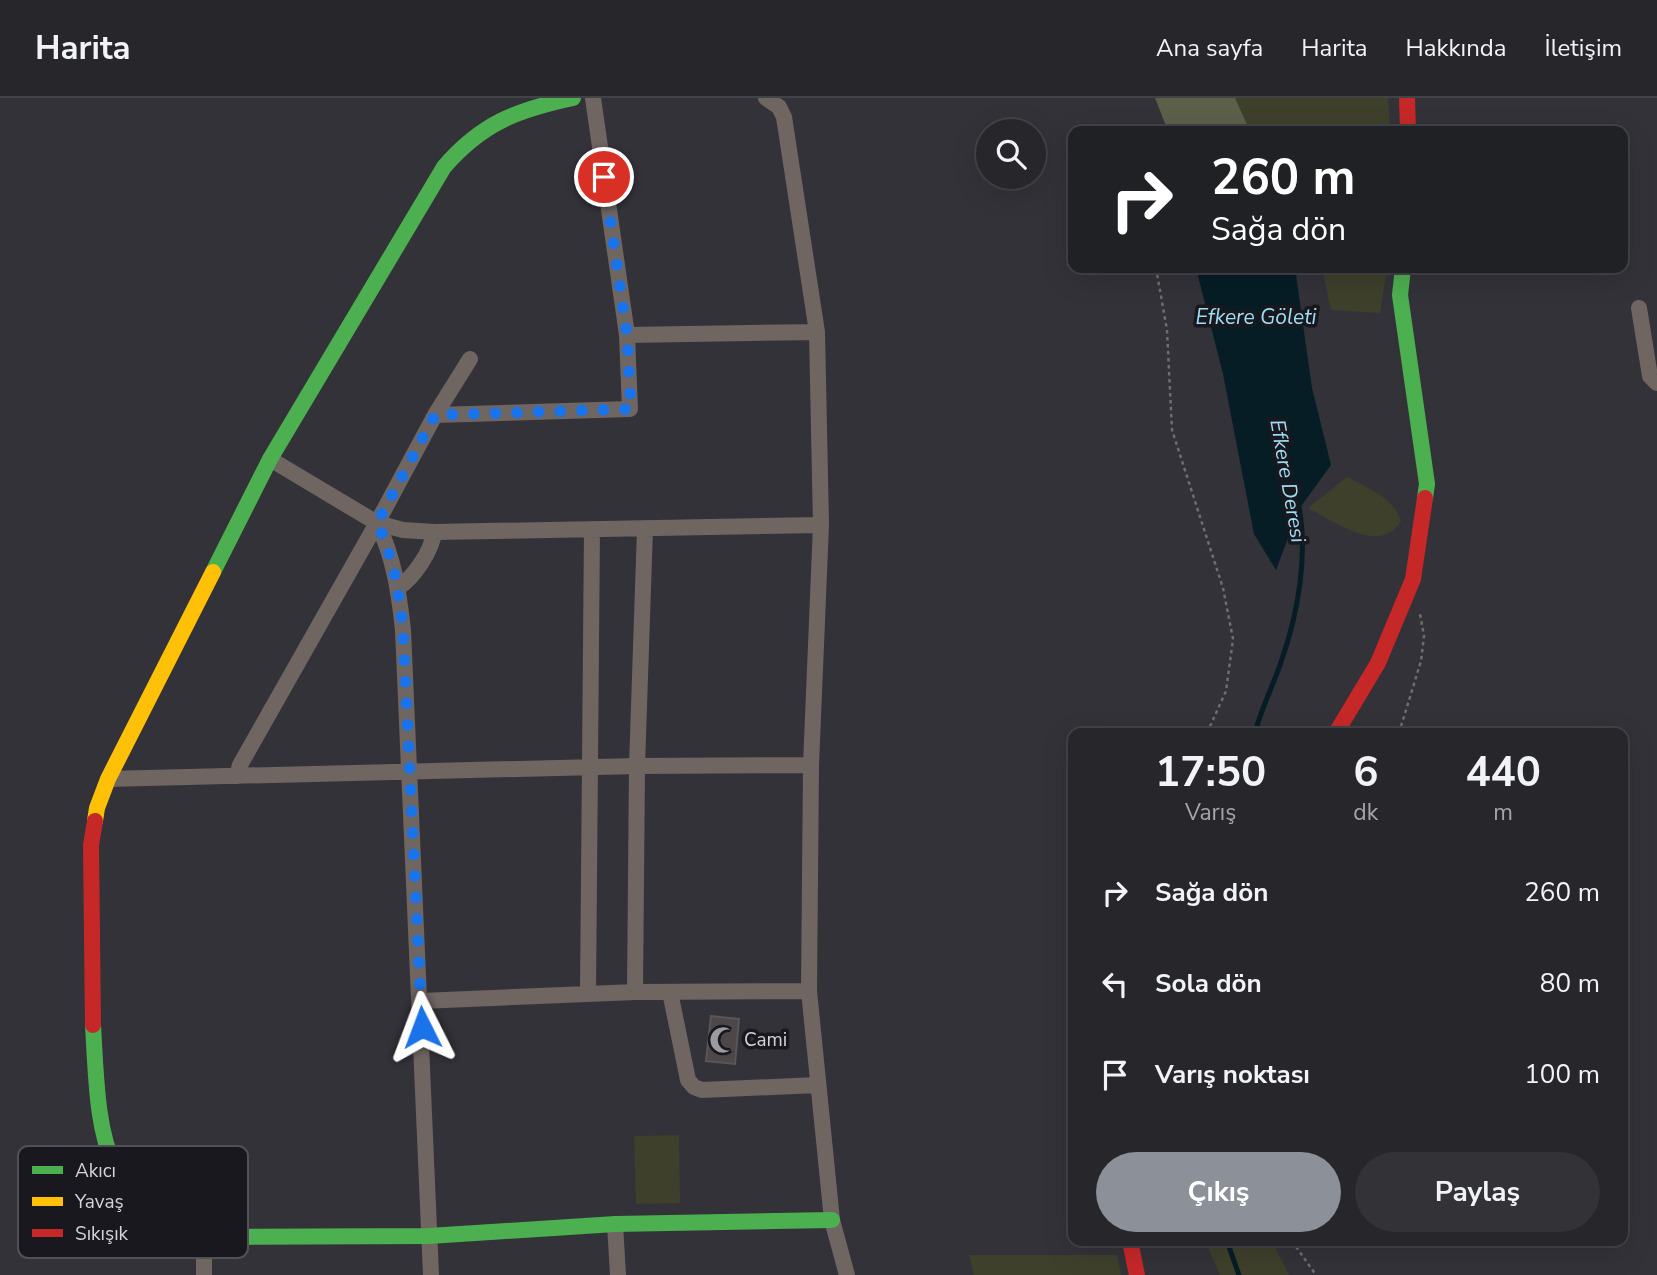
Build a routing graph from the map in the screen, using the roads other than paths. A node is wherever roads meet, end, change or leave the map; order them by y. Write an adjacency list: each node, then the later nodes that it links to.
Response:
1 (573, 98): 13 (street)
2 (593, 98): 9 (street)
3 (1408, 98): 5 (street)
4 (776, 101): 8 (street)
5 (1408, 126)
6 (1402, 273): 20 (street)
7 (1639, 308): 11 (street)
8 (817, 332): 9 (street); 15 (street)
9 (627, 335): 12 (street)
10 (470, 359): 12 (street)
11 (1657, 383)
12 (435, 415): 14 (street)
13 (270, 459): 14 (street); 26 (street)
14 (377, 523): 18 (street); 19 (street); 25 (street)
15 (821, 525): 17 (street); 21 (street)
16 (592, 528): 17 (street); 18 (street); 23 (street)
17 (645, 529): 22 (street)
18 (434, 532): 19 (street)
19 (398, 588): 24 (street)
20 (1339, 728)
21 (811, 765): 22 (street); 27 (street)
22 (637, 766): 23 (street); 28 (street)
23 (588, 767): 24 (street); 30 (street)
24 (408, 773): 25 (street); 31 (street)
25 (237, 776): 26 (street)
26 (108, 779): 33 (street)
27 (809, 991): 29 (street); 32 (street)
28 (635, 992): 29 (street); 30 (street)
29 (670, 992): 32 (street)
30 (588, 994): 31 (street)
31 (421, 1001): 36 (street)
32 (817, 1085): 34 (street)
33 (106, 1146)
34 (832, 1220): 35 (street); 41 (street)
35 (615, 1224): 36 (street); 40 (street)
36 (429, 1236): 37 (street); 39 (street)
37 (248, 1237)
38 (1131, 1246): 42 (street)
39 (431, 1275)
40 (618, 1275)
41 (847, 1275)
42 (1137, 1275)

